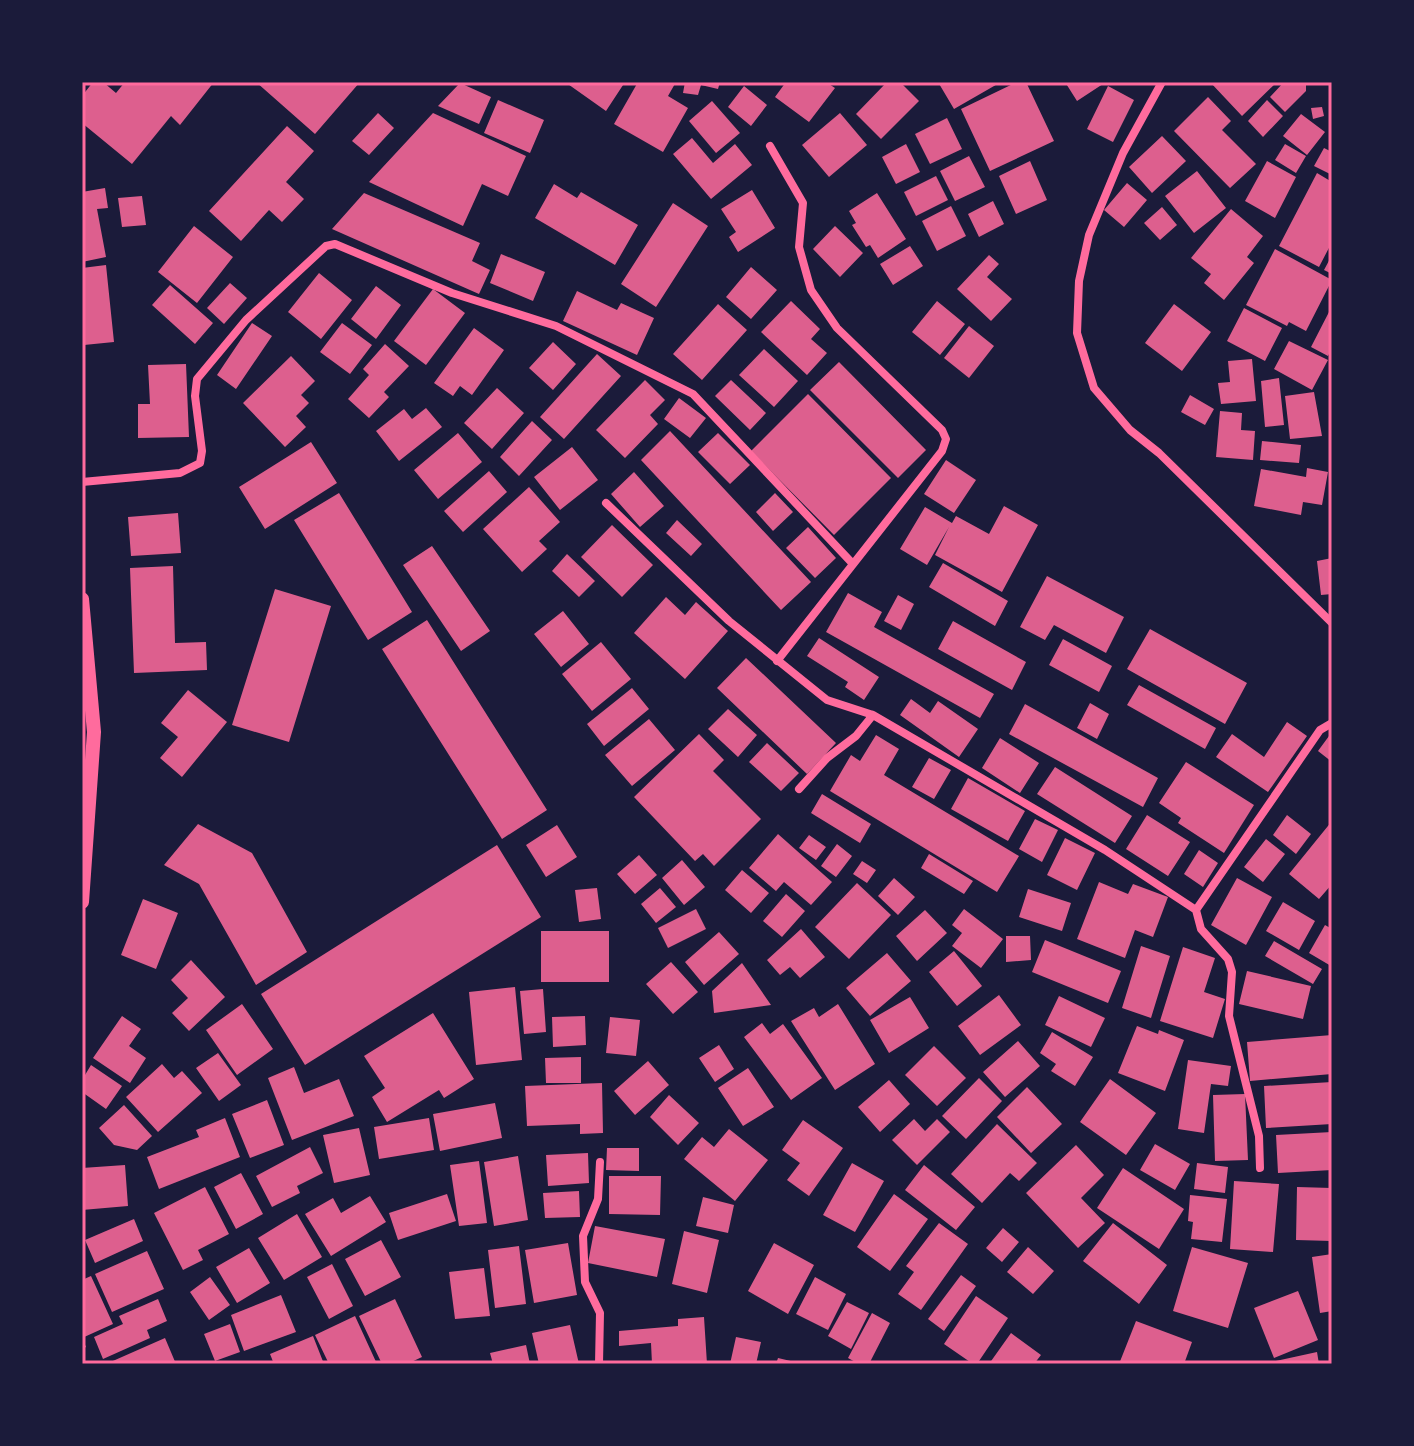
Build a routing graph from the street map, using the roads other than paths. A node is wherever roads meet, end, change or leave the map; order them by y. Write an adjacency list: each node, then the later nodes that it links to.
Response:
1 (1162, 82): 7 (street)
2 (770, 146): 5 (street)
3 (82, 482): 5 (street)
4 (606, 503): 8 (street)
5 (853, 564): 8 (street)
6 (82, 599): 12 (street)
7 (1332, 623)
8 (777, 661): 9 (street)
9 (873, 715): 11 (street); 13 (street)
10 (1332, 723): 13 (street)
11 (799, 789)
12 (82, 902)
13 (1196, 910): 15 (street)
14 (600, 1162): 16 (street)
15 (1260, 1168)
16 (599, 1364)

